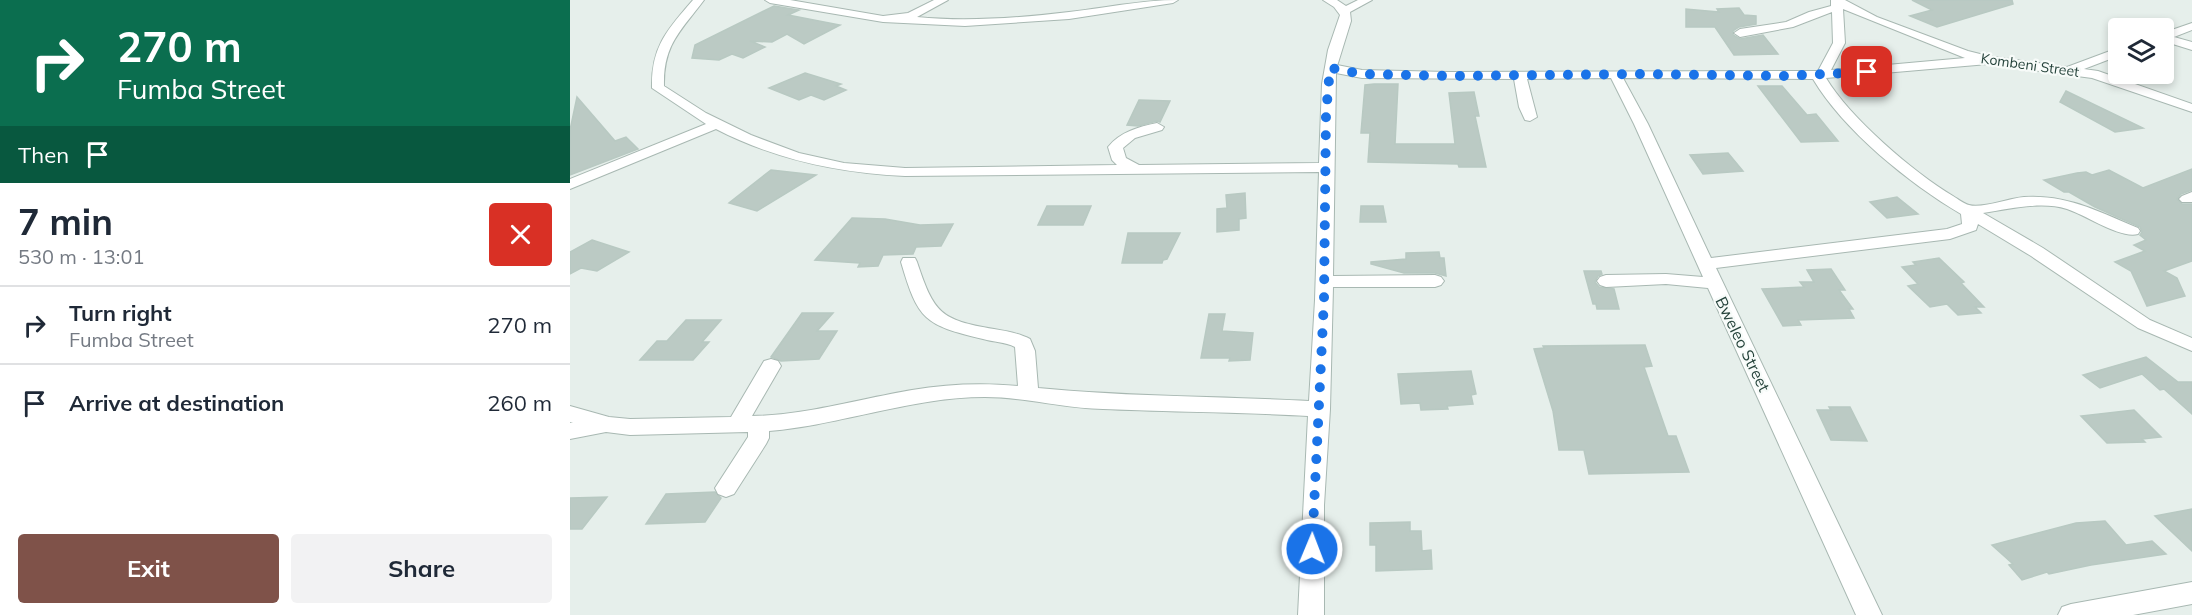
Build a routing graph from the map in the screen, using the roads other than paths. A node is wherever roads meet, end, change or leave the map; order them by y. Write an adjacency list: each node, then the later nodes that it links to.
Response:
1 (699, 0): 24 (street)
2 (770, 0): 9 (street)
3 (944, 0): 9 (street)
4 (1173, 0): 9 (street)
5 (1328, 0): 8 (street)
6 (1367, 0): 8 (street)
7 (1837, 3): 11 (street); 16 (street, Kombeni Street); 20 (street)
8 (1345, 10): 17 (street)
9 (895, 19)
10 (2192, 26): 12 (street)
11 (1740, 33)
12 (2174, 33)
13 (2174, 40): 14 (street)
14 (2192, 46)
15 (2108, 56): 18 (street)
16 (1988, 60): 18 (street, Kombeni Street); 20 (street)
17 (1330, 68): 21 (street); 26 (street)
18 (2071, 70): 22 (street, Kombeni Street)
19 (1615, 74): 20 (street); 21 (street); 32 (street, Bweleo Street)
20 (1820, 74): 29 (street)
21 (1520, 76): 23 (street)
22 (2192, 108)
23 (1530, 117)
24 (715, 125): 27 (street); 28 (street)
25 (1157, 127): 27 (street)
26 (1326, 167): 27 (street); 35 (street)
27 (1134, 168)
28 (570, 184)
29 (1969, 211): 30 (street); 32 (street); 37 (street)
30 (2132, 231)
31 (909, 262): 39 (street)
32 (1705, 264): 36 (street, Bweleo Street)
33 (1435, 281): 35 (street)
34 (1606, 281): 36 (street)
35 (1324, 282): 40 (street)
36 (1713, 284): 48 (street, Bweleo Street)
37 (2192, 345)
38 (771, 366): 43 (street)
39 (1031, 395): 40 (street); 43 (street)
40 (1320, 409): 47 (street)
41 (570, 414): 42 (street)
42 (609, 425): 43 (street); 44 (street)
43 (751, 429): 45 (street)
44 (570, 431)
45 (726, 488)
46 (2192, 592): 49 (street)
47 (1311, 615)
48 (1869, 615)
49 (2071, 615)

